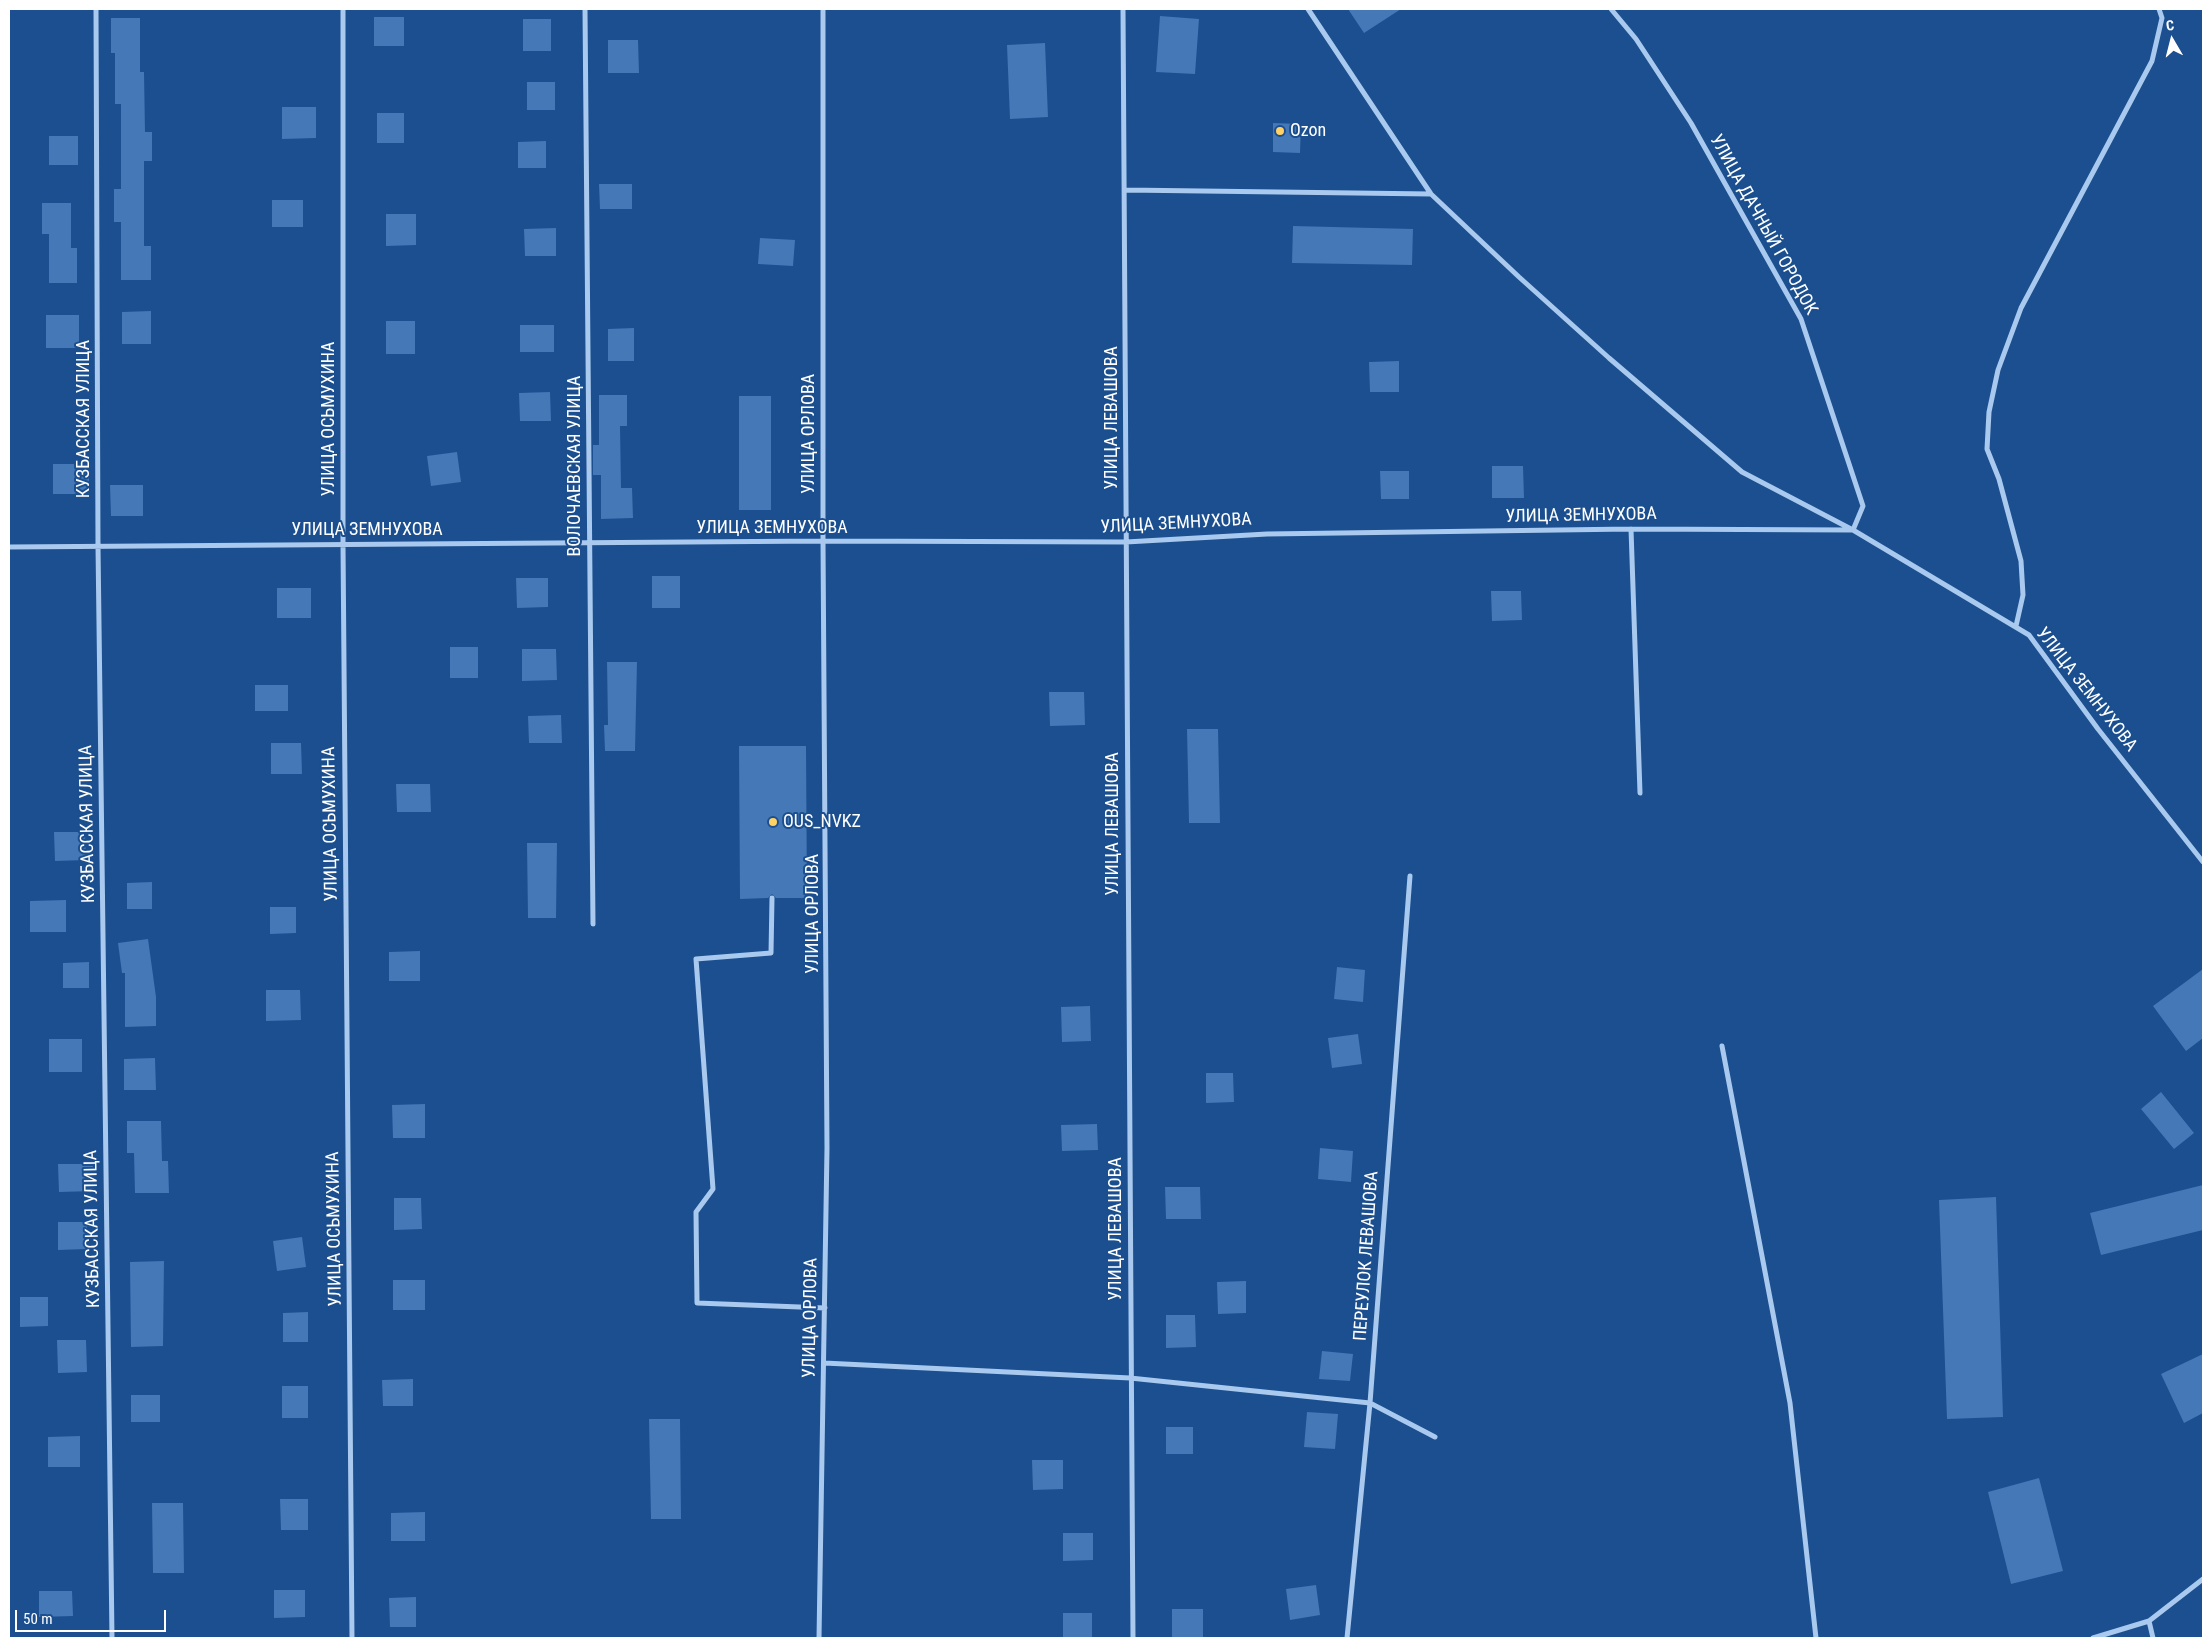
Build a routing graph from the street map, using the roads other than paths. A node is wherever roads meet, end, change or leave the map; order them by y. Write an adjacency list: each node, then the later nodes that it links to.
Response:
1 (96, 9): 17 (street, КУЗБАССКАЯ УЛИЦА)
2 (343, 9): 16 (street, УЛИЦА ОСЬМУХИНА)
3 (585, 9): 14 (street, ВОЛОЧАЕВСКАЯ УЛИЦА)
4 (823, 9): 13 (street, УЛИЦА ОРЛОВА)
5 (1123, 9): 9 (street, УЛИЦА ЛЕВАШОВА)
6 (1308, 9): 10 (street)
7 (1611, 9): 12 (street, УЛИЦА ДАЧНЫЙ ГОРОДОК)
8 (2159, 9): 19 (street)
9 (1126, 190): 10 (street); 15 (street, УЛИЦА ЛЕВАШОВА)
10 (1431, 194): 12 (street)
11 (1631, 529): 12 (street, УЛИЦА ЗЕМНУХОВА); 15 (street, УЛИЦА ЗЕМНУХОВА); 20 (street)
12 (1854, 530): 19 (street, УЛИЦА ЗЕМНУХОВА)
13 (823, 541): 14 (street, УЛИЦА ЗЕМНУХОВА); 15 (street, УЛИЦА ЗЕМНУХОВА); 26 (street, УЛИЦА ОРЛОВА)
14 (590, 542): 16 (street, УЛИЦА ЗЕМНУХОВА); 24 (street, ВОЛОЧАЕВСКАЯ УЛИЦА)
15 (1126, 542): 28 (street, УЛИЦА ЛЕВАШОВА)
16 (343, 544): 17 (street, УЛИЦА ЗЕМНУХОВА); 34 (street, УЛИЦА ОСЬМУХИНА)
17 (98, 546): 18 (street, УЛИЦА ЗЕМНУХОВА); 33 (street, КУЗБАССКАЯ УЛИЦА)
18 (9, 547)
19 (2016, 626): 21 (street, УЛИЦА ЗЕМНУХОВА)
20 (1640, 793)
21 (2203, 862)
22 (1410, 876): 29 (street, ПЕРЕУЛОК ЛЕВАШОВА)
23 (772, 898): 26 (street)
24 (593, 924)
25 (1722, 1046): 38 (street)
26 (825, 1308): 27 (street, УЛИЦА ОРЛОВА)
27 (824, 1363): 28 (street); 35 (street, УЛИЦА ОРЛОВА)
28 (1130, 1378): 29 (street); 36 (street, УЛИЦА ЛЕВАШОВА)
29 (1370, 1403): 30 (street); 37 (street, ПЕРЕУЛОК ЛЕВАШОВА)
30 (1435, 1436)
31 (2203, 1579): 32 (street)
32 (2149, 1621): 39 (street); 40 (street)
33 (112, 1638)
34 (352, 1638)
35 (819, 1638)
36 (1133, 1638)
37 (1348, 1638)
38 (1816, 1638)
39 (2093, 1638)
40 (2153, 1638)

